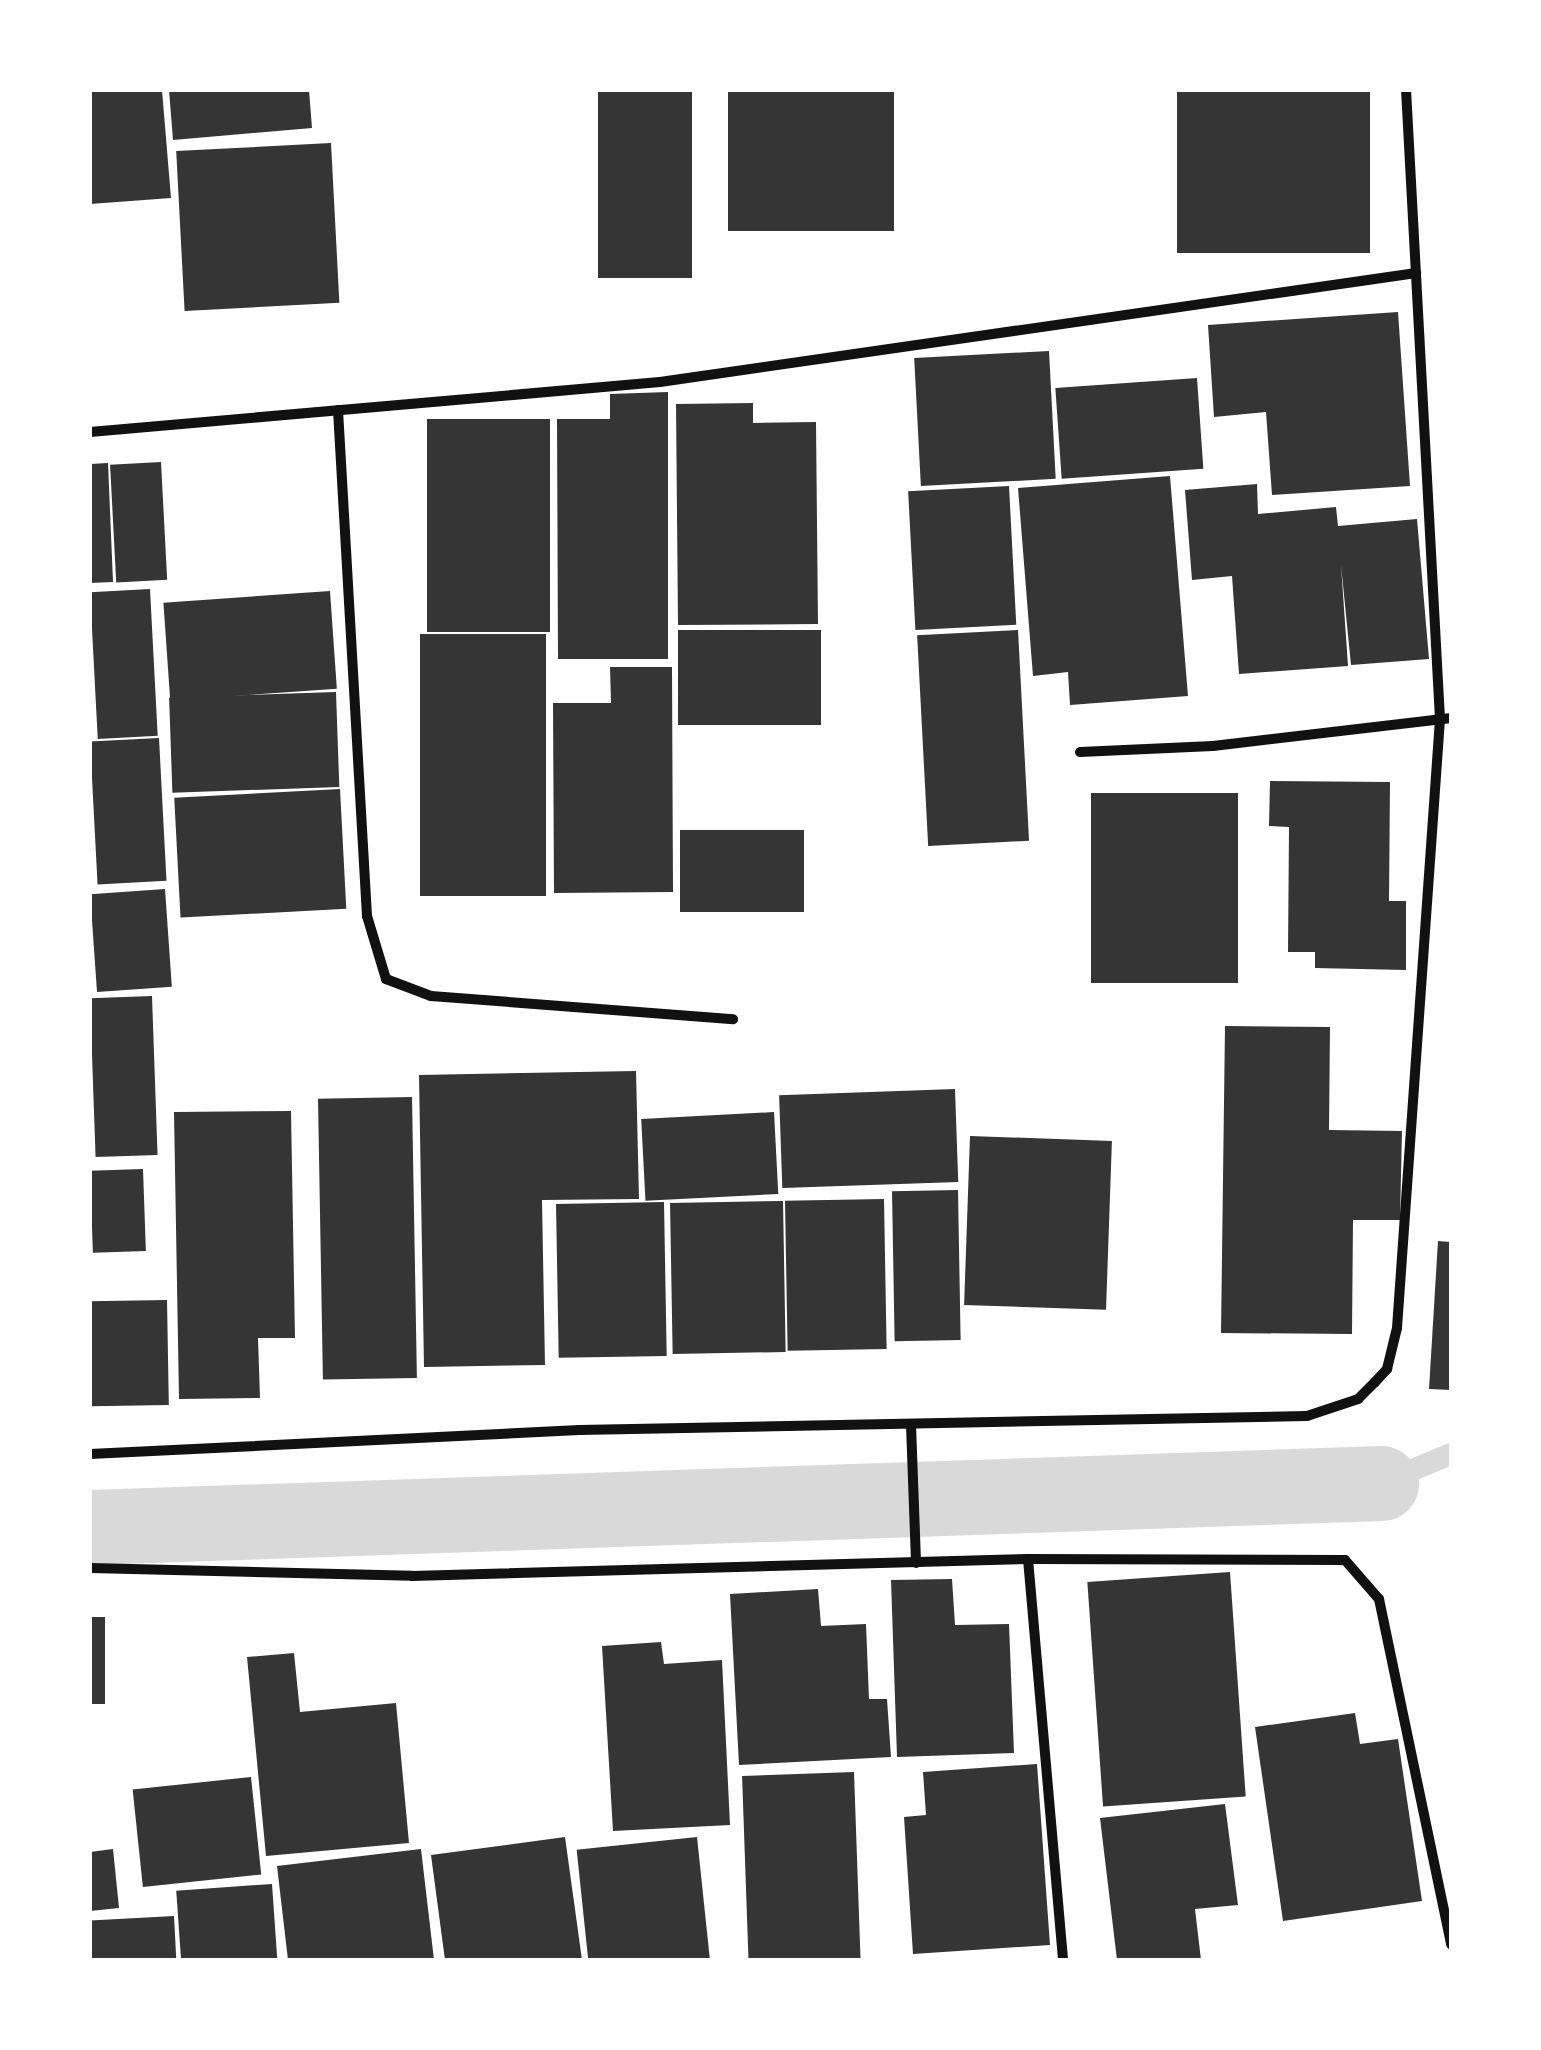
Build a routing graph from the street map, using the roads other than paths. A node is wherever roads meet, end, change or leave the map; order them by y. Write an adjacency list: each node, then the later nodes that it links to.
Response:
1 (1406, 90): 2 (street)
2 (1416, 273): 3 (street); 5 (street)
3 (338, 410): 4 (street); 7 (street)
4 (90, 432)
5 (1445, 719): 6 (street); 8 (street)
6 (1080, 752)
7 (732, 1019)
8 (911, 1425): 9 (street); 11 (street)
9 (90, 1454)
10 (1028, 1559): 11 (street); 13 (street); 14 (street)
11 (916, 1564): 12 (street)
12 (90, 1568)
13 (1451, 1946)
14 (1063, 1960)

